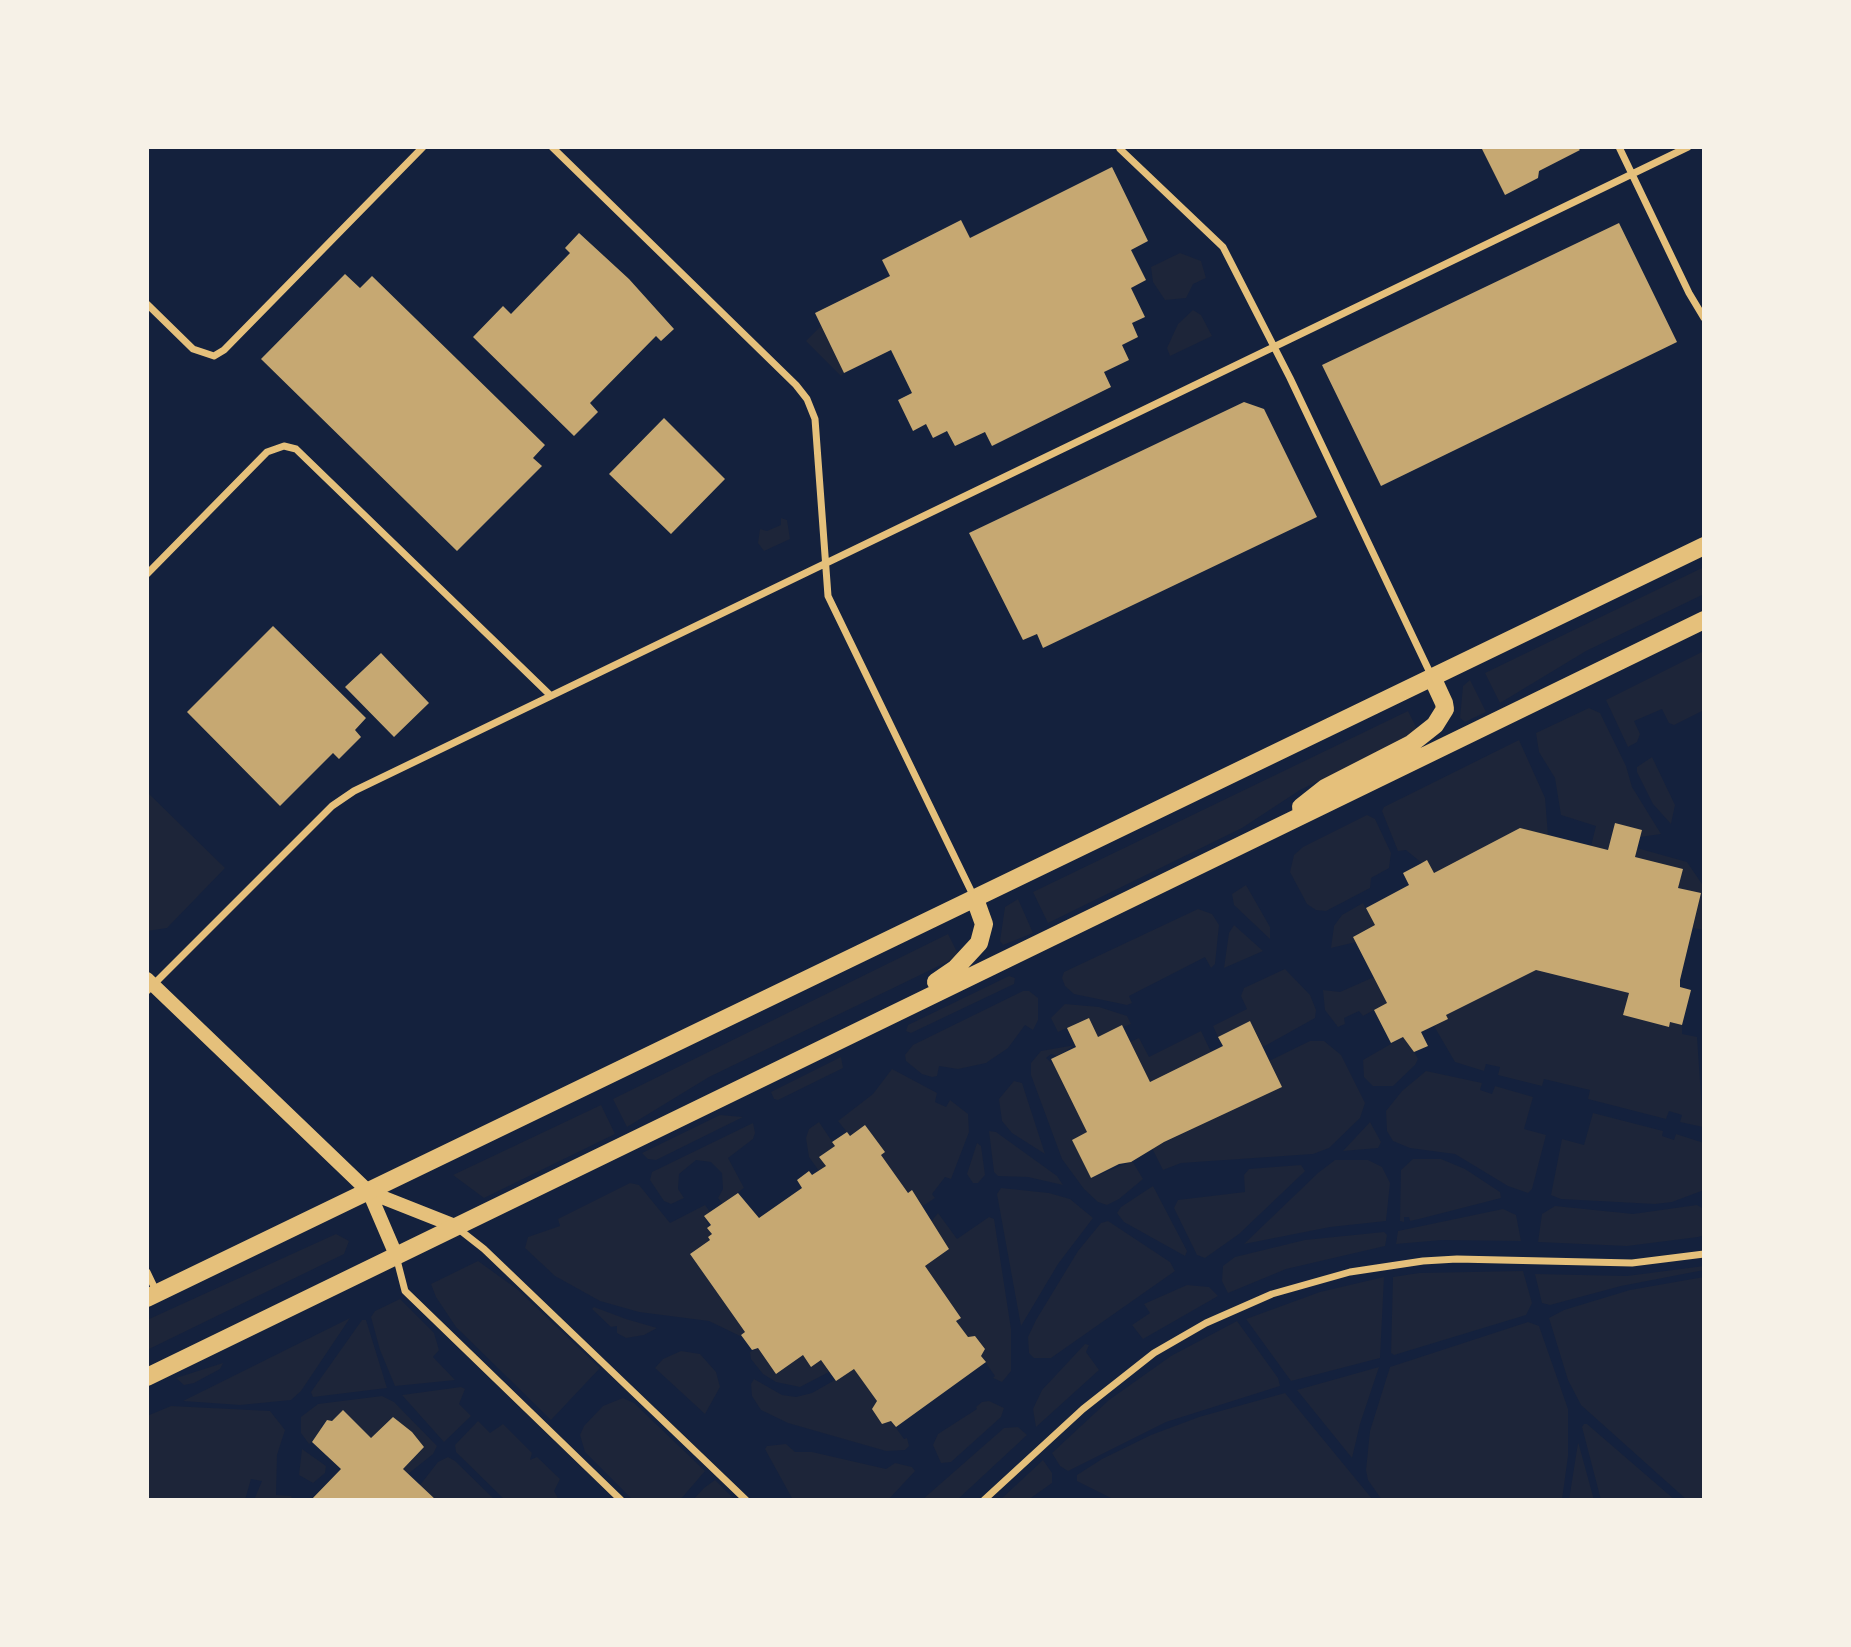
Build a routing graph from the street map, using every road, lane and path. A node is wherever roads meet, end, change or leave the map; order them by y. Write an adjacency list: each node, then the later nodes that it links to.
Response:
1 (423, 147): 7 (street)
2 (552, 147): 11 (street)
3 (1619, 147): 6 (street)
4 (1688, 147): 6 (street)
5 (1120, 149): 9 (street)
6 (1633, 174): 8 (street); 9 (street)
7 (147, 304)
8 (1704, 318)
9 (1273, 349): 11 (street); 14 (street)
10 (1704, 546): 14 (main road)
11 (827, 561): 15 (street); 17 (street)
12 (147, 575): 15 (street)
13 (1704, 620): 16 (main road)
14 (1432, 677): 16 (main road); 17 (main road)
15 (550, 695): 18 (street)
16 (1276, 827): 19 (main road)
17 (975, 899): 19 (main road); 20 (main road)
18 (149, 985): 20 (main road)
19 (890, 1014): 21 (main road)
20 (369, 1192): 21 (main road); 23 (main road); 25 (main road)
21 (454, 1226): 23 (main road); 28 (street)
22 (1704, 1254): 29 (street)
23 (396, 1255): 26 (main road); 27 (street)
24 (147, 1272): 25 (street)
25 (152, 1296)
26 (147, 1377)
27 (621, 1500)
28 (746, 1500)
29 (984, 1500)

